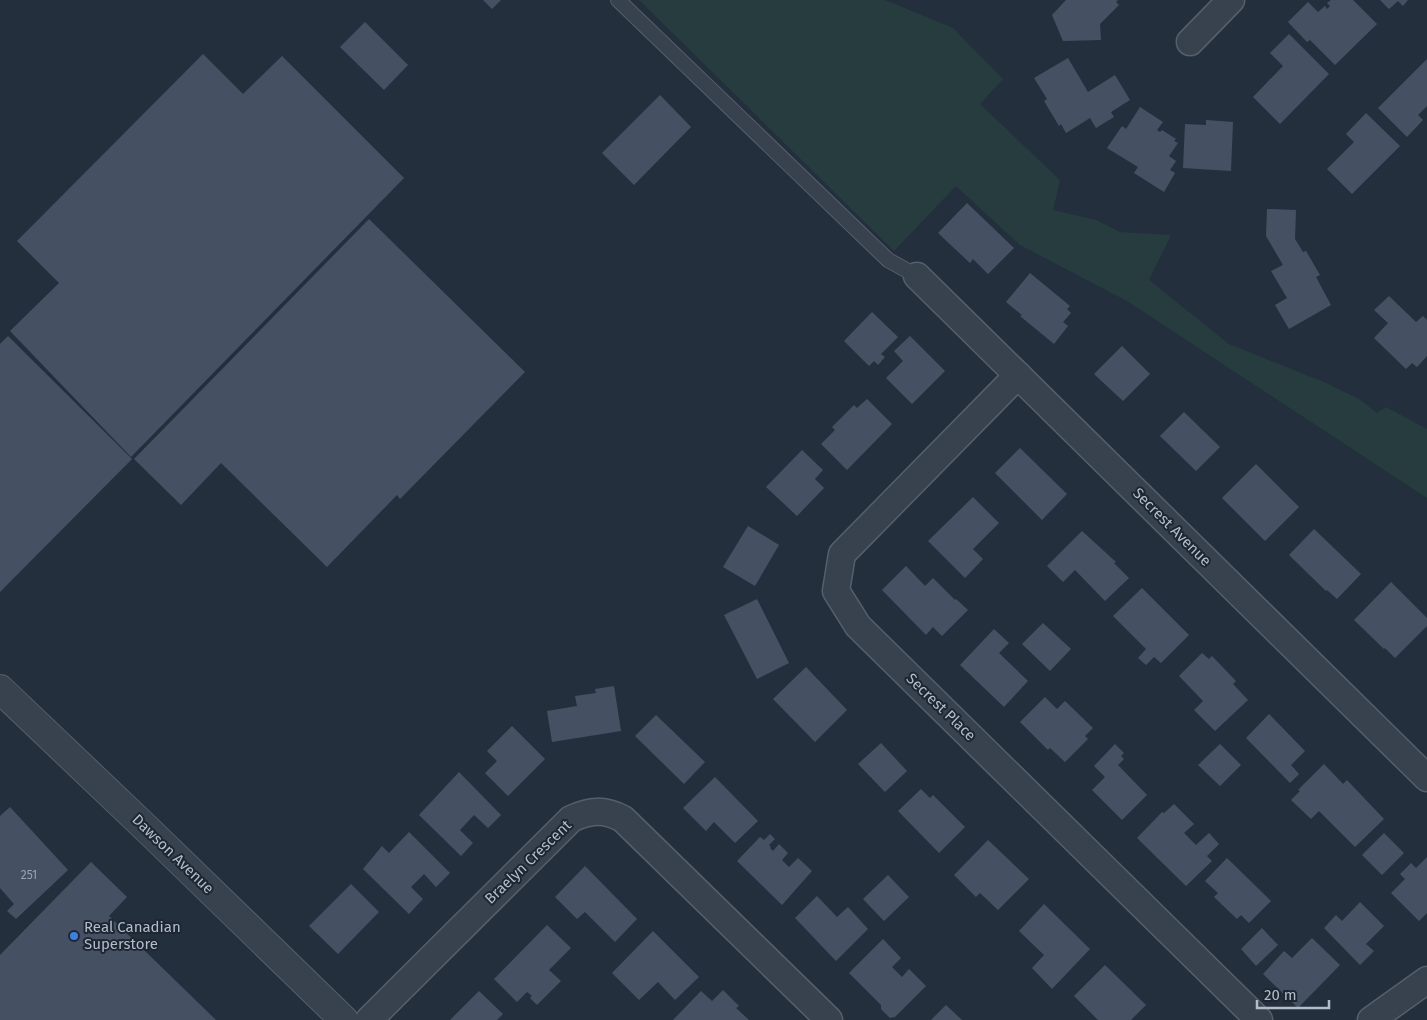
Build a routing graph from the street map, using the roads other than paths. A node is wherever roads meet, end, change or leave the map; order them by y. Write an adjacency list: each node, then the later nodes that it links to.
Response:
1 (618, 0): 4 (lane)
2 (1231, 0): 3 (street)
3 (1190, 42)
4 (916, 276): 5 (street, Secrest Avenue)
5 (1018, 375): 7 (street, Secrest Avenue); 12 (street, Secrest Place)
6 (0, 689): 9 (street, Dawson Avenue)
7 (1427, 778)
8 (1427, 980): 13 (street)
9 (344, 1020)
10 (369, 1020): 11 (street, Braelyn Crescent)
11 (829, 1020)
12 (1260, 1020)
13 (1371, 1020)

